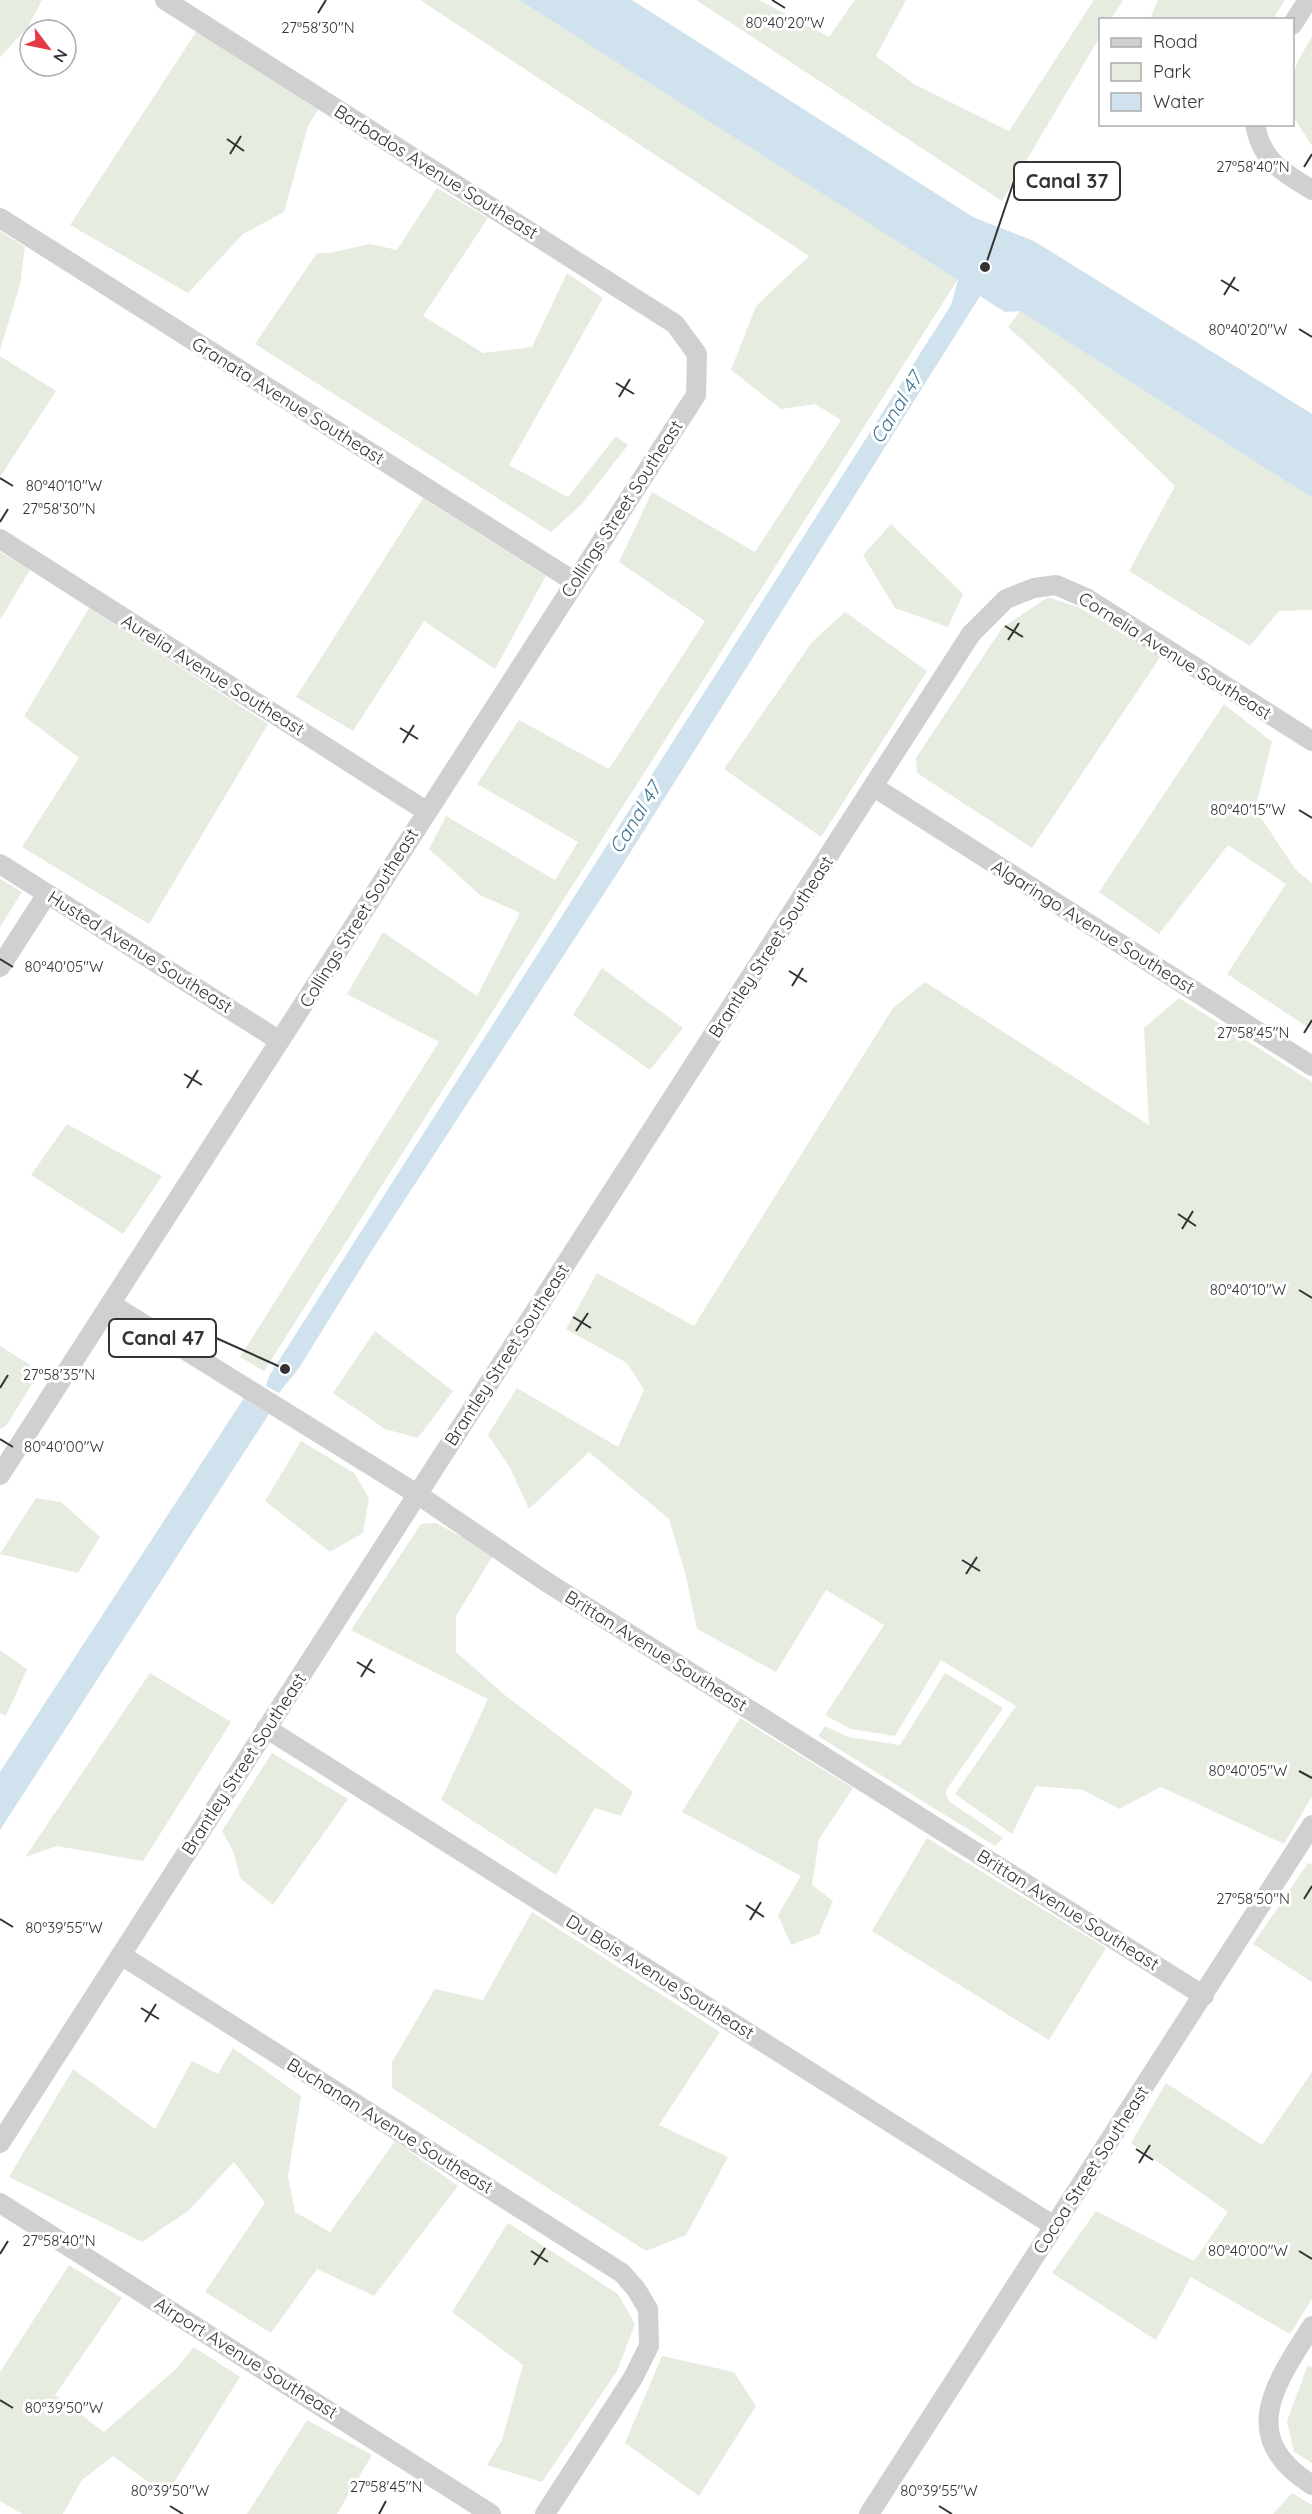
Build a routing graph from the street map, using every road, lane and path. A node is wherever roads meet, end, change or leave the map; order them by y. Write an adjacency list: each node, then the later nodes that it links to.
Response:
1 (165, 0): 7 (street, Barbados Avenue Southeast)
2 (1308, 0): 3 (street)
3 (1294, 24)
4 (1257, 133): 5 (street)
5 (1312, 190)
6 (0, 218): 9 (street, Granata Avenue Southeast)
7 (697, 354): 9 (street, Collings Street Southeast)
8 (0, 539): 13 (street, Aurelia Avenue Southeast)
9 (575, 582): 13 (street, Collings Street Southeast)
10 (1034, 588): 11 (street, Cornelia Avenue Southeast); 12 (street, Brantley Street Southeast)
11 (1312, 741)
12 (874, 788): 18 (street, Algaringo Avenue Southeast); 21 (street, Brantley Street Southeast)
13 (426, 811): 17 (street, Collings Street Southeast)
14 (0, 864): 15 (street, Husted Avenue Southeast)
15 (47, 894): 16 (street); 17 (street, Husted Avenue Southeast)
16 (0, 967)
17 (280, 1041): 19 (street, Collings Street Southeast)
18 (1312, 1066)
19 (111, 1304): 20 (street, Collings Street Southeast); 21 (street, Brittan Avenue Southeast)
20 (0, 1475)
21 (417, 1494): 22 (street, Brantley Street Southeast); 25 (street, Brittan Avenue Southeast)
22 (266, 1728): 24 (street, Brantley Street Southeast); 28 (street, Du Bois Avenue Southeast)
23 (1310, 1833): 25 (street, Cocoa Street Southeast)
24 (121, 1955): 26 (street, Brantley Street Southeast); 32 (street, Buchanan Avenue Southeast)
25 (1204, 1996): 28 (street, Cocoa Street Southeast)
26 (0, 2143)
27 (0, 2203): 31 (street, Airport Avenue Southeast)
28 (1054, 2226): 33 (street, Cocoa Street Southeast)
29 (1312, 2326): 30 (street)
30 (1312, 2485)
31 (491, 2514)
32 (545, 2514)
33 (869, 2514)

